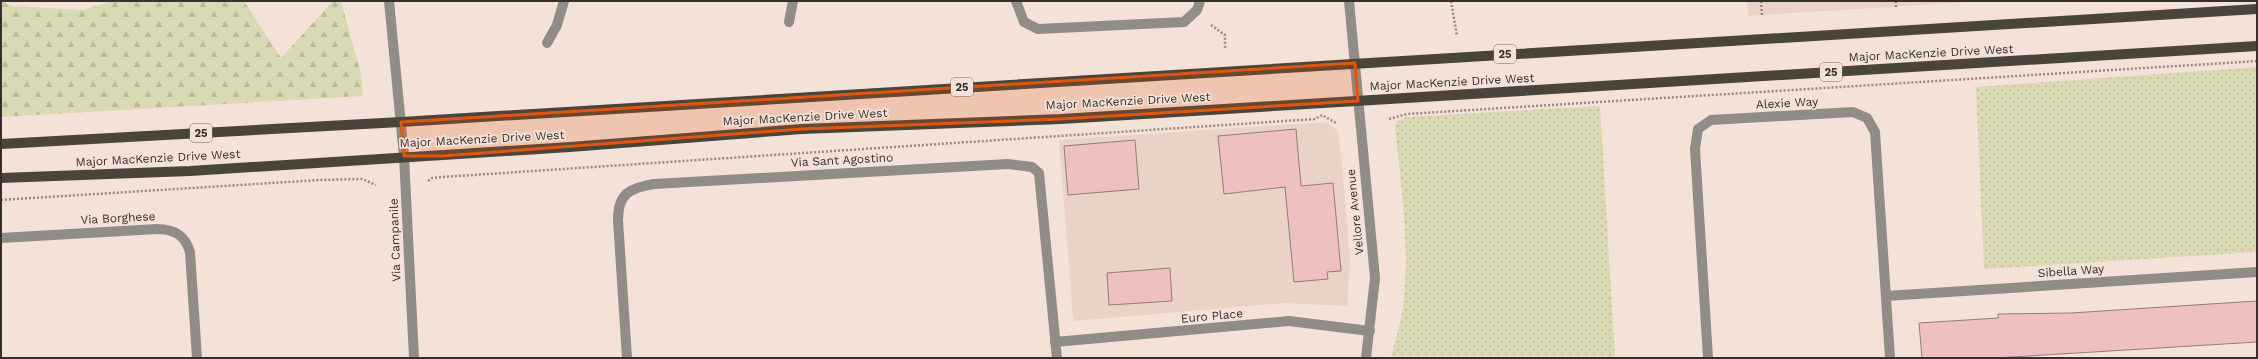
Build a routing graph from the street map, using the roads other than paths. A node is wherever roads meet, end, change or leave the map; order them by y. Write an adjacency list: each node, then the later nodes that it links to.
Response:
1 (389, 1): 13 (street, Via Campanile)
2 (564, 1): 9 (street)
3 (793, 1): 8 (street)
4 (1016, 1): 5 (street)
5 (1200, 1)
6 (1349, 1): 11 (street, Vellore Avenue)
7 (2257, 9): 11 (main road, Major MacKenzie Drive West / 25)
8 (789, 22)
9 (547, 43)
10 (2257, 46): 12 (main road, Major MacKenzie Drive West / 25)
11 (1355, 64): 12 (street, Vellore Avenue); 13 (main road, Major MacKenzie Drive West / 25)
12 (1358, 101): 15 (main road, Major MacKenzie Drive West / 25); 20 (street, Vellore Avenue)
13 (400, 122): 14 (main road, Major MacKenzie Drive West / 25); 15 (street, Via Campanile)
14 (1, 144)
15 (404, 156): 16 (main road, Major MacKenzie Drive West / 25); 23 (street, Via Campanile)
16 (1, 178)
17 (1, 238): 22 (street, Via Borghese)
18 (2257, 272): 19 (street, Sibella Way)
19 (1886, 296): 27 (street, Alexie Way); 28 (street, Alexie Way)
20 (1370, 331): 21 (street, Euro Place); 26 (street, Vellore Avenue)
21 (1056, 342): 24 (street, Via Sant Agostino); 25 (street, Via Sant Agostino)
22 (197, 358)
23 (414, 358)
24 (627, 358)
25 (1057, 358)
26 (1366, 358)
27 (1708, 358)
28 (1890, 358)

